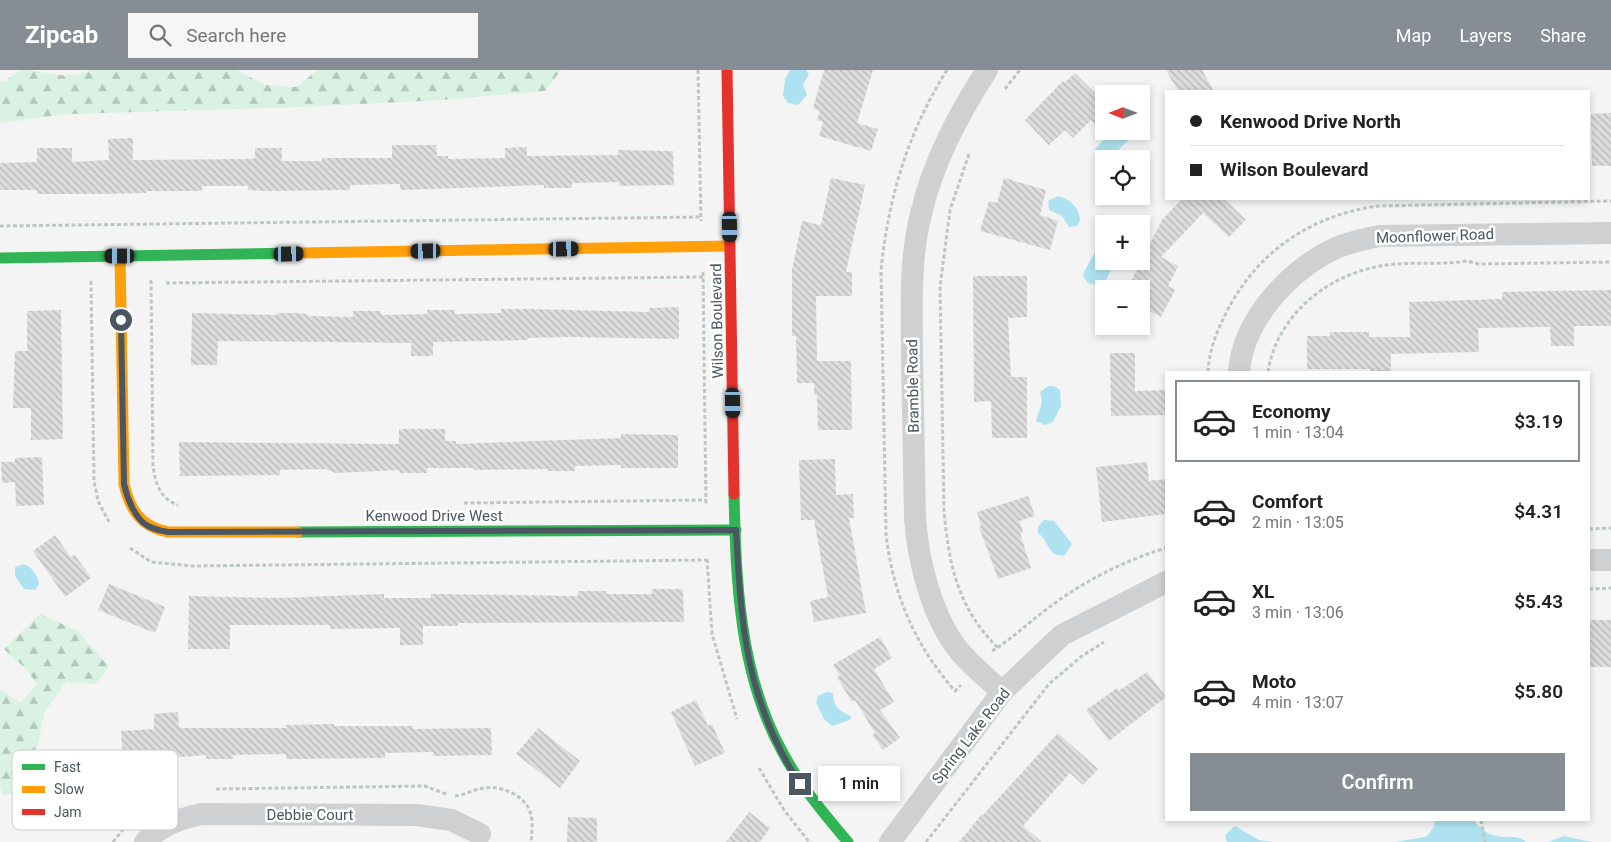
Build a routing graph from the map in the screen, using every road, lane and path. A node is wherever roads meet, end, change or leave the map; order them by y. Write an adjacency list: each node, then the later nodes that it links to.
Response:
1 (727, 70): 9 (street, Wilson Boulevard)
2 (987, 70): 34 (street, Bramble Road)
3 (1020, 70): 4 (path)
4 (1000, 96)
5 (970, 150): 33 (path)
6 (700, 217): 7 (path)
7 (0, 226)
8 (1611, 233): 18 (street, Moonflower Road)
9 (730, 246): 11 (street); 25 (street, Wilson Boulevard)
10 (120, 256): 11 (street); 12 (street); 16 (street)
11 (151, 256): 17 (path)
12 (0, 258)
13 (1611, 262): 19 (path)
14 (703, 277): 17 (path)
15 (91, 283): 16 (path)
16 (120, 283): 17 (path); 25 (street, Kenwood Drive West)
17 (151, 284): 22 (path)
18 (1239, 371)
19 (1268, 371)
20 (706, 500): 21 (path)
21 (459, 503)
22 (181, 506)
23 (1611, 528): 24 (path)
24 (1590, 529)
25 (736, 530): 41 (street, Wilson Boulevard)
26 (1165, 548): 33 (path)
27 (1590, 560): 28 (street)
28 (1611, 560)
29 (1165, 583): 35 (street, Spring Lake Road)
30 (1590, 588): 31 (path)
31 (1611, 588)
32 (1111, 637): 43 (path)
33 (998, 648): 34 (path)
34 (975, 668): 35 (street, Bramble Road)
35 (1002, 692): 42 (street, Spring Lake Road)
36 (178, 820): 39 (street, Debbie Court)
37 (1481, 821): 44 (path)
38 (158, 830): 40 (street, Debbie Court)
39 (480, 834)
40 (144, 842)
41 (848, 842)
42 (890, 842)
43 (926, 842)
44 (1485, 842)

